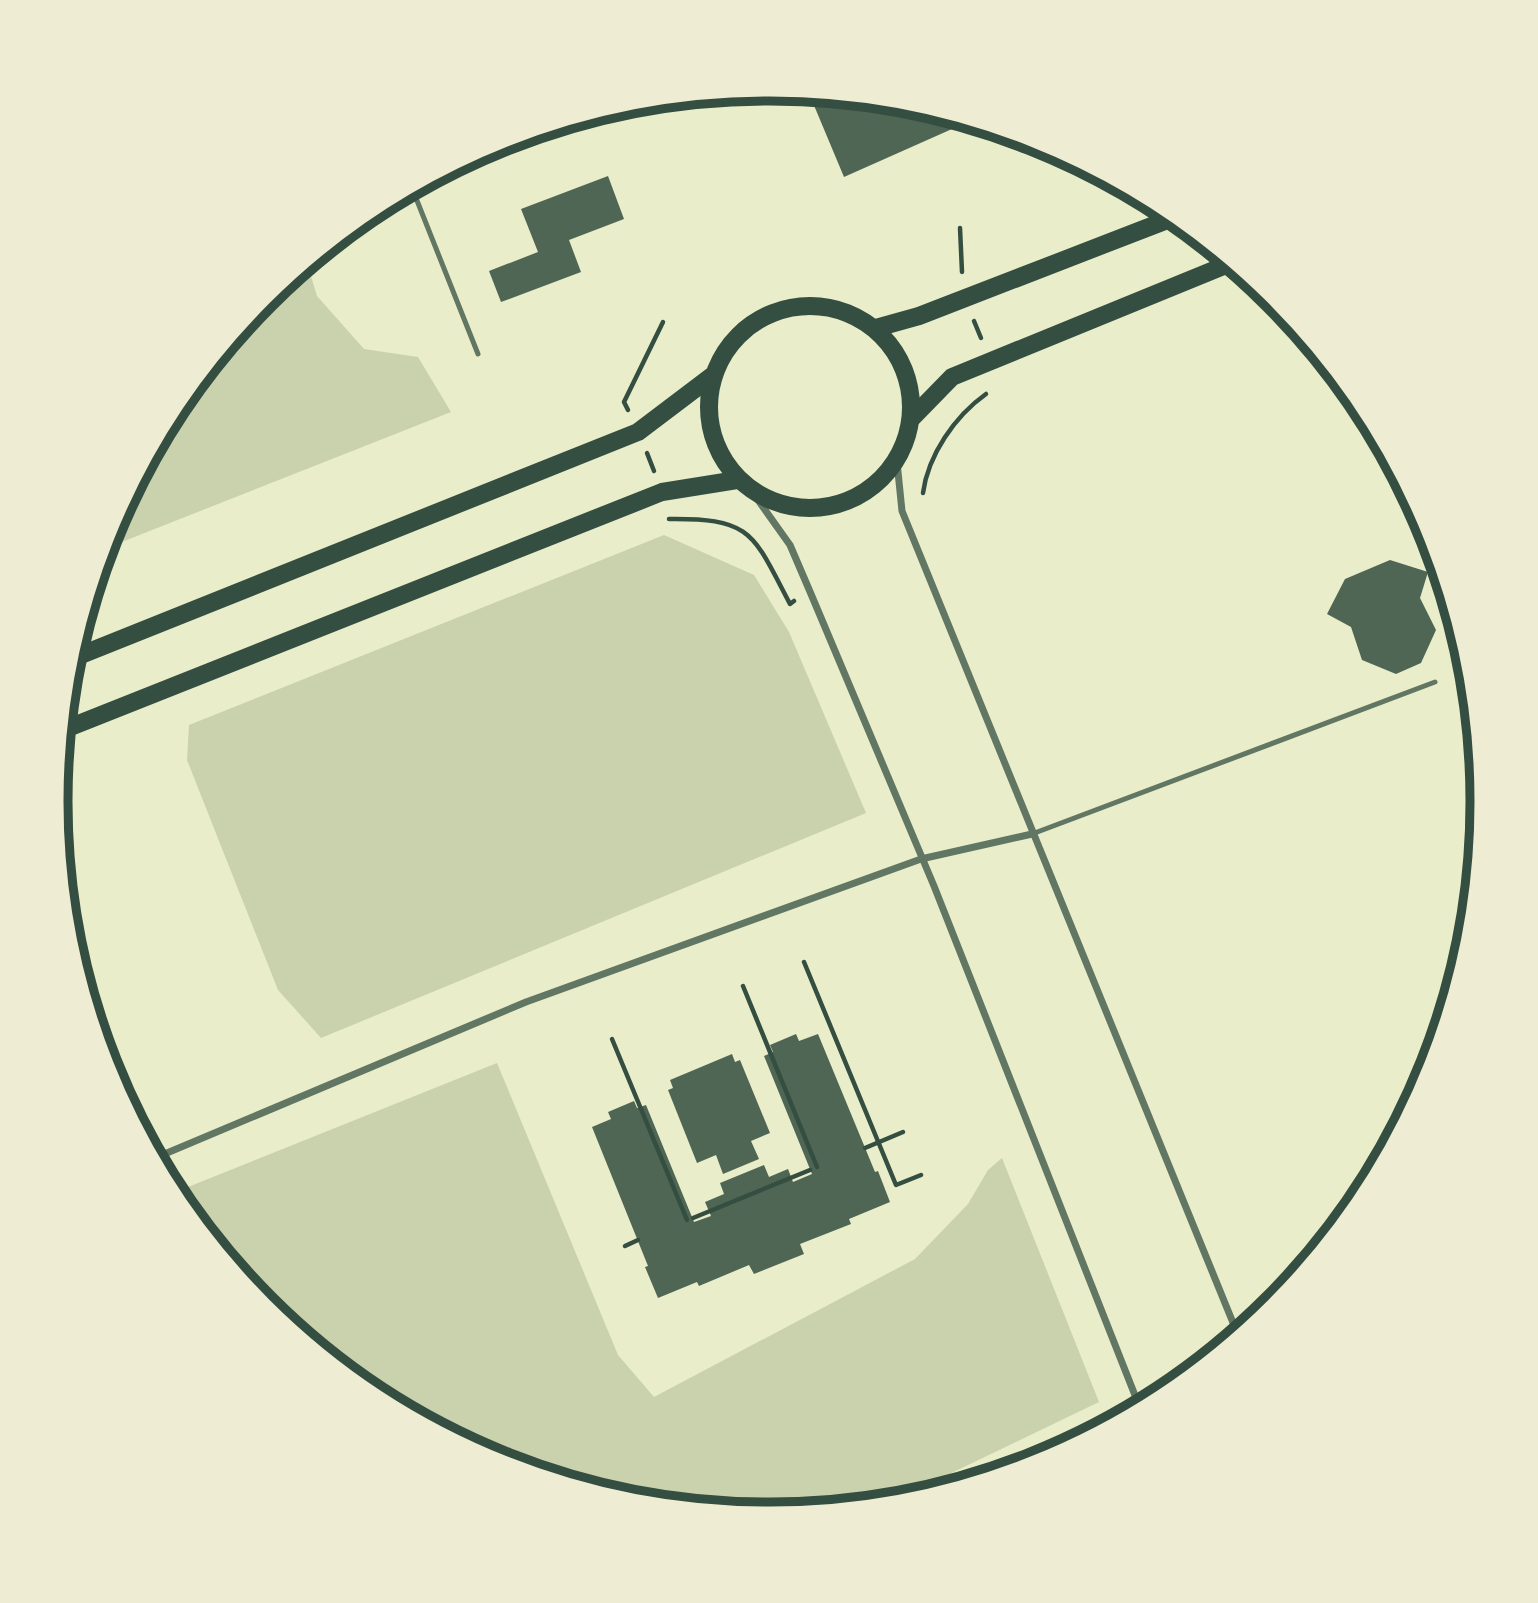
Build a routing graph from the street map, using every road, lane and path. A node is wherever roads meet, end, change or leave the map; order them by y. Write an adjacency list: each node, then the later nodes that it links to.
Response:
1 (416, 197): 5 (lane)
2 (1161, 221): 4 (main road)
3 (1221, 267): 7 (main road)
4 (876, 328): 6 (main road); 7 (main road)
5 (478, 354)
6 (712, 376): 9 (main road); 11 (main road)
7 (912, 418): 8 (main road)
8 (897, 462): 10 (main road); 14 (street)
9 (737, 480): 10 (main road); 13 (main road)
10 (753, 493): 15 (street)
11 (85, 654)
12 (1435, 682): 14 (lane)
13 (73, 726)
14 (1032, 834): 15 (street); 28 (street)
15 (921, 859): 22 (street); 29 (street)
16 (804, 962): 20 (path)
17 (743, 986): 23 (path)
18 (612, 1038): 24 (path)
19 (903, 1132): 20 (path)
20 (878, 1142): 21 (path); 25 (path)
21 (865, 1148)
22 (163, 1154)
23 (817, 1167)
24 (810, 1170)
25 (921, 1175)
26 (638, 1240): 27 (path)
27 (625, 1246)
28 (1234, 1325)
29 (1136, 1398)

